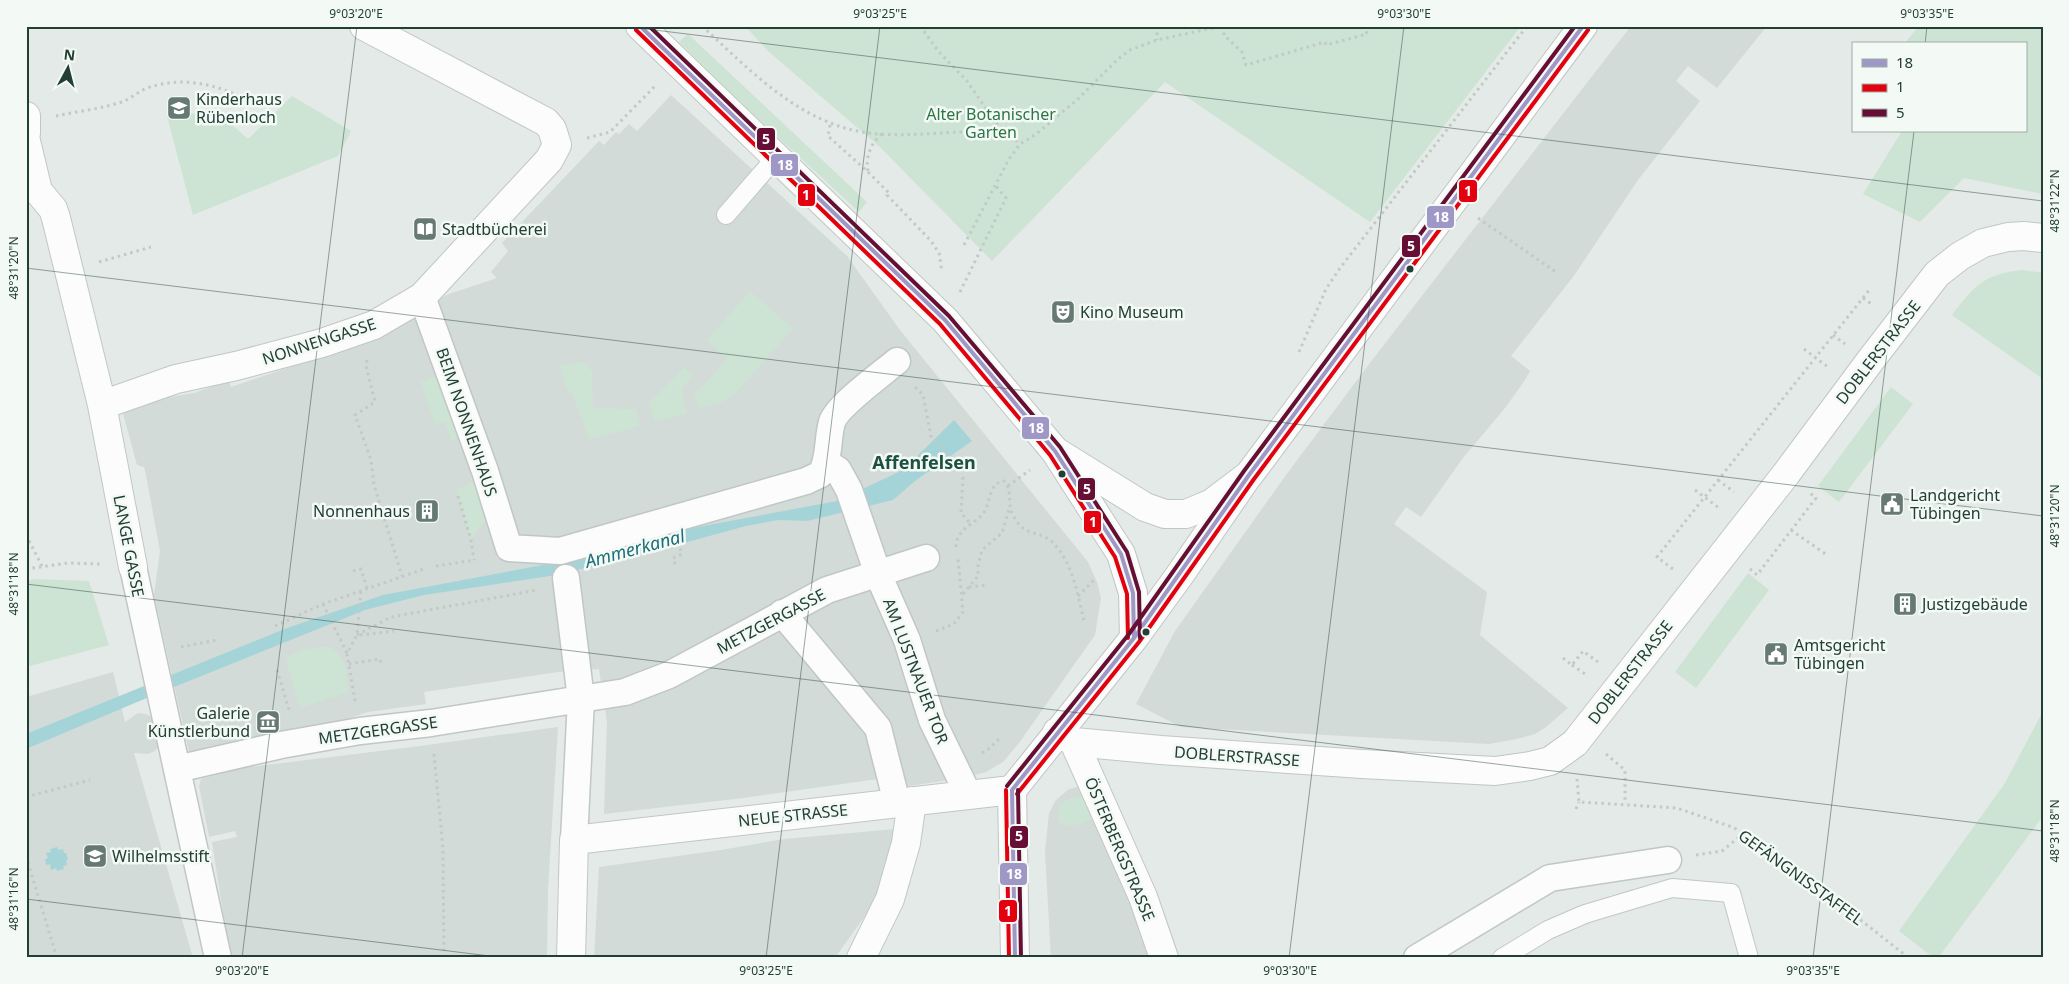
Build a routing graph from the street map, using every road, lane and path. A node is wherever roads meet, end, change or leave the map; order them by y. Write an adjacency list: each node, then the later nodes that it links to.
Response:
1 (364, 26): 20 (street)
2 (640, 26): 13 (street)
3 (702, 26): 15 (path)
4 (920, 26): 16 (path)
5 (936, 26): 6 (path)
6 (940, 26)
7 (1157, 26): 12 (path)
8 (1223, 26): 9 (path); 12 (path)
9 (1365, 26)
10 (1527, 26): 38 (path)
11 (1582, 26): 25 (street)
12 (1157, 40): 19 (path)
13 (666, 49): 20 (path); 21 (street)
14 (253, 103): 18 (path)
15 (830, 125): 17 (path); 22 (path)
16 (1006, 132): 17 (path); 19 (path)
17 (882, 134): 22 (path)
18 (27, 137): 24 (street, LANGE GASSE)
19 (1020, 144): 23 (path)
20 (557, 145): 33 (street, NONNENGASSE)
21 (777, 156): 26 (lane); 34 (street)
22 (868, 172): 34 (path)
23 (995, 185): 28 (path); 34 (path)
24 (32, 196): 30 (street, LANGE GASSE)
25 (1452, 200): 31 (path); 46 (street)
26 (726, 215)
27 (2043, 238): 94 (street, DOBLERSTRASSE)
28 (964, 245)
29 (151, 247): 30 (path)
30 (69, 270): 42 (street, LANGE GASSE)
31 (1556, 272)
32 (1870, 289): 37 (path)
33 (422, 297): 35 (street, NONNENGASSE); 57 (street, BEIM NONNENHAUS)
34 (945, 320): 43 (street)
35 (374, 325): 42 (street, NONNENGASSE); 72 (path)
36 (1804, 349): 37 (path)
37 (1816, 357): 40 (path); 50 (path)
38 (1296, 360)
39 (897, 361): 45 (street)
40 (1825, 364)
41 (912, 385): 44 (path)
42 (102, 405): 66 (street, LANGE GASSE)
43 (1055, 452): 46 (street); 85 (street)
44 (950, 457)
45 (827, 463): 57 (street); 70 (street)
46 (1249, 475): 85 (street)
47 (963, 476): 54 (path)
48 (456, 489): 62 (path)
49 (1695, 490): 50 (path)
50 (1705, 498): 52 (path); 58 (path)
51 (1816, 498): 55 (path)
52 (1714, 505)
53 (1010, 506): 54 (path); 75 (path); 81 (path)
54 (970, 523): 78 (path)
55 (1791, 530): 60 (path); 71 (path)
56 (26, 534): 64 (path)
57 (509, 548): 62 (path)
58 (1661, 553)
59 (682, 554): 63 (path)
60 (1827, 555)
61 (926, 558): 70 (street, METZGERGASSE)
62 (474, 560): 65 (path)
63 (675, 564)
64 (42, 566): 66 (path); 68 (path)
65 (436, 566)
66 (133, 567): 101 (street, LANGE GASSE)
67 (427, 568): 72 (path)
68 (26, 569)
69 (353, 571): 76 (path)
70 (878, 574): 80 (street, METZGERGASSE); 86 (street, AM LUSTNAUER TOR)
71 (1757, 575)
72 (402, 576): 76 (path)
73 (555, 584): 84 (path); 95 (street)
74 (988, 585): 75 (path)
75 (969, 587): 78 (path)
76 (366, 588): 77 (path)
77 (361, 590): 79 (path); 84 (path)
78 (962, 594): 86 (path)
79 (323, 604): 82 (path); 87 (path)
80 (782, 613): 95 (street, METZGERGASSE); 106 (street)
81 (1084, 621)
82 (275, 626)
83 (394, 631): 84 (path)
84 (357, 635): 87 (path)
85 (1134, 638): 98 (street)
86 (907, 640): 104 (street, AM LUSTNAUER TOR)
87 (347, 654): 89 (path)
88 (1563, 658): 91 (path)
89 (348, 664): 90 (path); 97 (path)
90 (381, 665)
91 (1572, 665): 93 (path); 94 (path)
92 (276, 670): 99 (path)
93 (1582, 672)
94 (1623, 682): 100 (street, DOBLERSTRASSE)
95 (581, 699): 96 (street, METZGERGASSE); 111 (street)
96 (431, 723): 97 (street, METZGERGASSE); 117 (path)
97 (360, 731): 99 (street, METZGERGASSE)
98 (1066, 737): 100 (street, DOBLERSTRASSE); 103 (street); 121 (street, ÖSTERBERGSTRASSE)
99 (299, 742): 101 (street, METZGERGASSE)
100 (1575, 743): 107 (path); 108 (path)
101 (177, 769): 116 (street, LANGE GASSE)
102 (90, 780): 105 (path)
103 (1012, 790): 104 (street, NEUE STRASSE); 120 (street)
104 (968, 794): 106 (street, NEUE STRASSE)
105 (26, 798)
106 (905, 802): 111 (street, NEUE STRASSE); 119 (street)
107 (1579, 802): 108 (path, GEFÄNGNISSTAFFEL); 109 (path)
108 (1625, 804): 110 (path, GEFÄNGNISSTAFFEL)
109 (1576, 809)
110 (1744, 833): 112 (path); 125 (path, GEFÄNGNISSTAFFEL)
111 (574, 840): 118 (street)
112 (1722, 851)
113 (26, 856): 115 (path)
114 (1668, 860): 122 (street)
115 (57, 958)
116 (218, 958)
117 (444, 958)
118 (570, 958)
119 (861, 958)
120 (1016, 958)
121 (1164, 958)
122 (1417, 958)
123 (1502, 958): 124 (lane)
124 (1749, 958)
125 (1909, 958)

